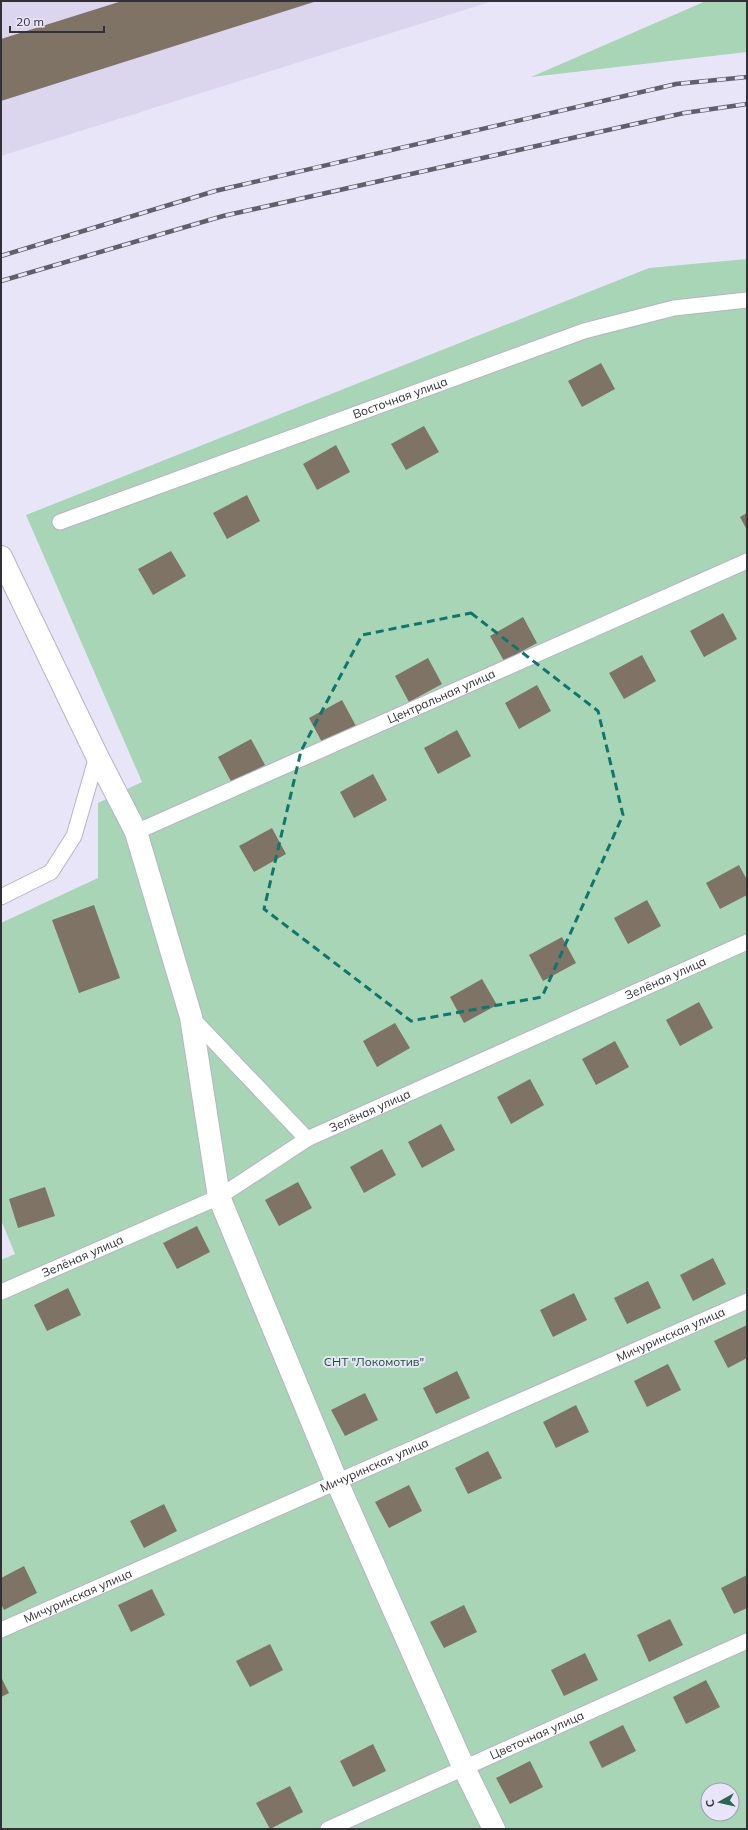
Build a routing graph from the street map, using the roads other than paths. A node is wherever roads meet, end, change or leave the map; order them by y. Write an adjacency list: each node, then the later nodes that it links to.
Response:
1 (747, 300): 2 (lane, Восточная улица)
2 (60, 522)
3 (1, 557): 5 (street)
4 (747, 561): 6 (lane, Центральная улица)
5 (97, 756): 6 (street); 7 (lane)
6 (136, 832): 9 (street)
7 (1, 897)
8 (747, 942): 10 (lane, Зелёная улица)
9 (191, 1017): 10 (lane); 11 (street)
10 (308, 1139): 11 (lane, Зелёная улица)
11 (219, 1197): 12 (lane, Зелёная улица); 14 (street)
12 (1, 1292)
13 (747, 1301): 14 (lane, Мичуринская улица)
14 (337, 1482): 15 (lane, Мичуринская улица); 17 (street)
15 (1, 1630)
16 (747, 1641): 17 (lane, Цветочная улица)
17 (464, 1768): 18 (lane, Цветочная улица); 19 (street)
18 (328, 1829)
19 (494, 1829)

